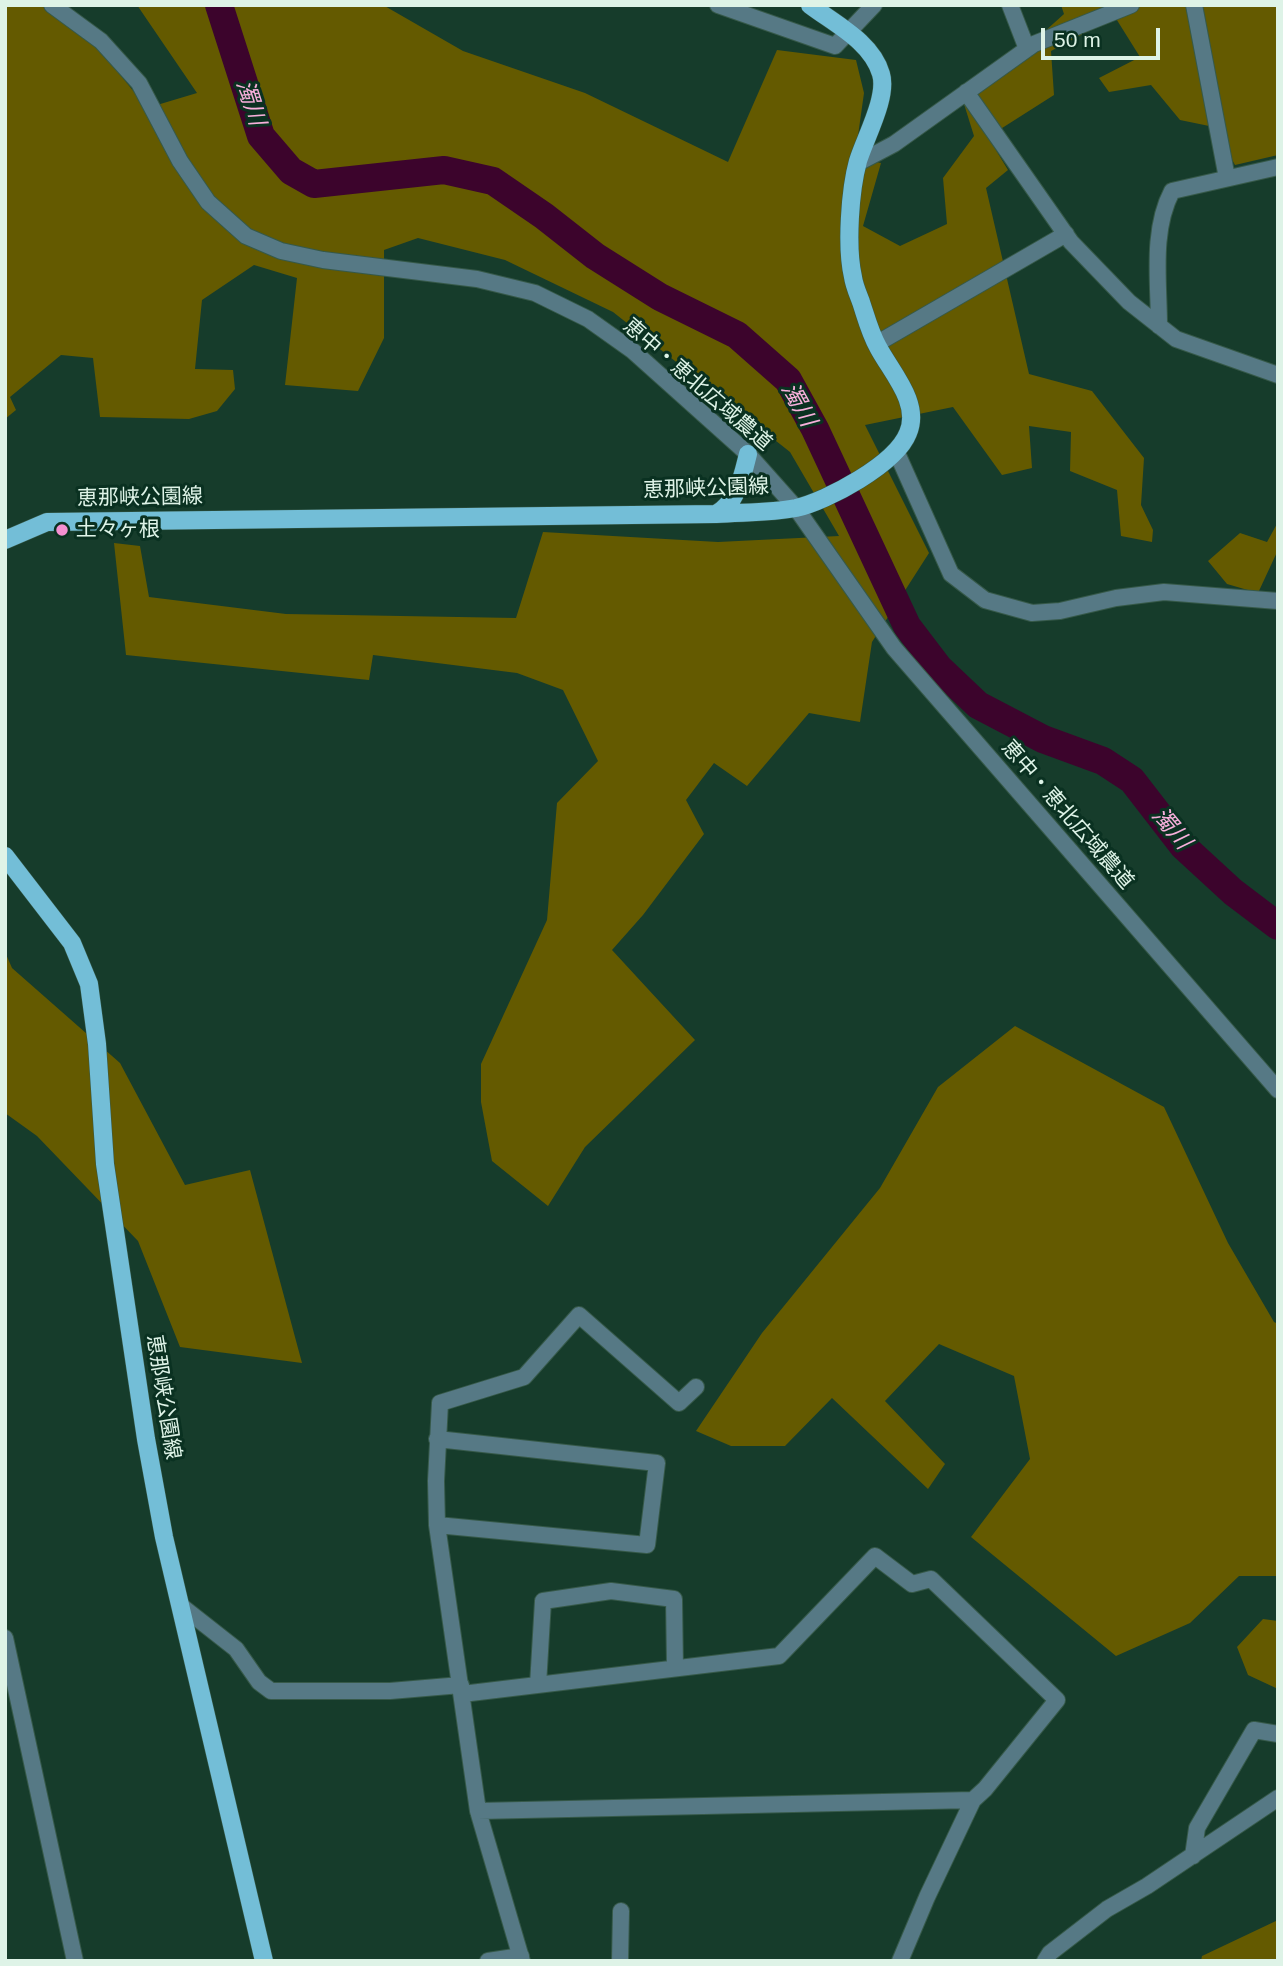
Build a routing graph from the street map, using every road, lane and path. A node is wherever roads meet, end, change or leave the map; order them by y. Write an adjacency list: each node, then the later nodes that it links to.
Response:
1 (52, 5): 19 (street, 恵中・恵北広域農道)
2 (718, 5): 8 (street)
3 (810, 5): 8 (main road, 恵那峡公園線)
4 (874, 5): 8 (street)
5 (1010, 5): 9 (street)
6 (1131, 5): 9 (street)
7 (1194, 5): 13 (street)
8 (849, 33): 11 (main road, 恵那峡公園線)
9 (1027, 49): 10 (street)
10 (967, 92): 11 (street); 14 (street)
11 (858, 163): 16 (main road, 恵那峡公園線)
12 (1278, 167): 13 (street)
13 (1227, 178): 15 (street)
14 (1066, 234): 15 (street); 16 (street)
15 (1159, 326): 17 (street)
16 (876, 344): 18 (main road, 恵那峡公園線)
17 (1278, 375)
18 (896, 451): 20 (main road, 恵那峡公園線); 23 (street)
19 (748, 454): 20 (street, 恵中・恵北広域農道); 21 (main road)
20 (796, 508): 21 (main road, 恵那峡公園線); 25 (street, 恵中・恵北広域農道)
21 (716, 514): 22 (main road, 恵那峡公園線)
22 (6, 539)
23 (1278, 601)
24 (5, 856): 29 (main road, 恵那峡公園線)
25 (1278, 1090)
26 (696, 1387): 27 (street)
27 (437, 1439): 28 (street); 28 (street)
28 (437, 1525): 33 (street)
29 (180, 1605): 33 (street); 42 (main road, 恵那峡公園線)
30 (5, 1638): 41 (street)
31 (676, 1668): 32 (street); 32 (street); 36 (street)
32 (538, 1685): 33 (street)
33 (462, 1690): 37 (street)
34 (1278, 1734): 38 (street)
35 (1278, 1798): 38 (street)
36 (973, 1800): 37 (street); 45 (street)
37 (478, 1811): 40 (street)
38 (1193, 1856): 46 (street)
39 (621, 1911): 44 (street)
40 (522, 1958): 43 (street)
41 (75, 1961)
42 (264, 1961)
43 (488, 1961)
44 (620, 1961)
45 (900, 1961)
46 (1045, 1961)

